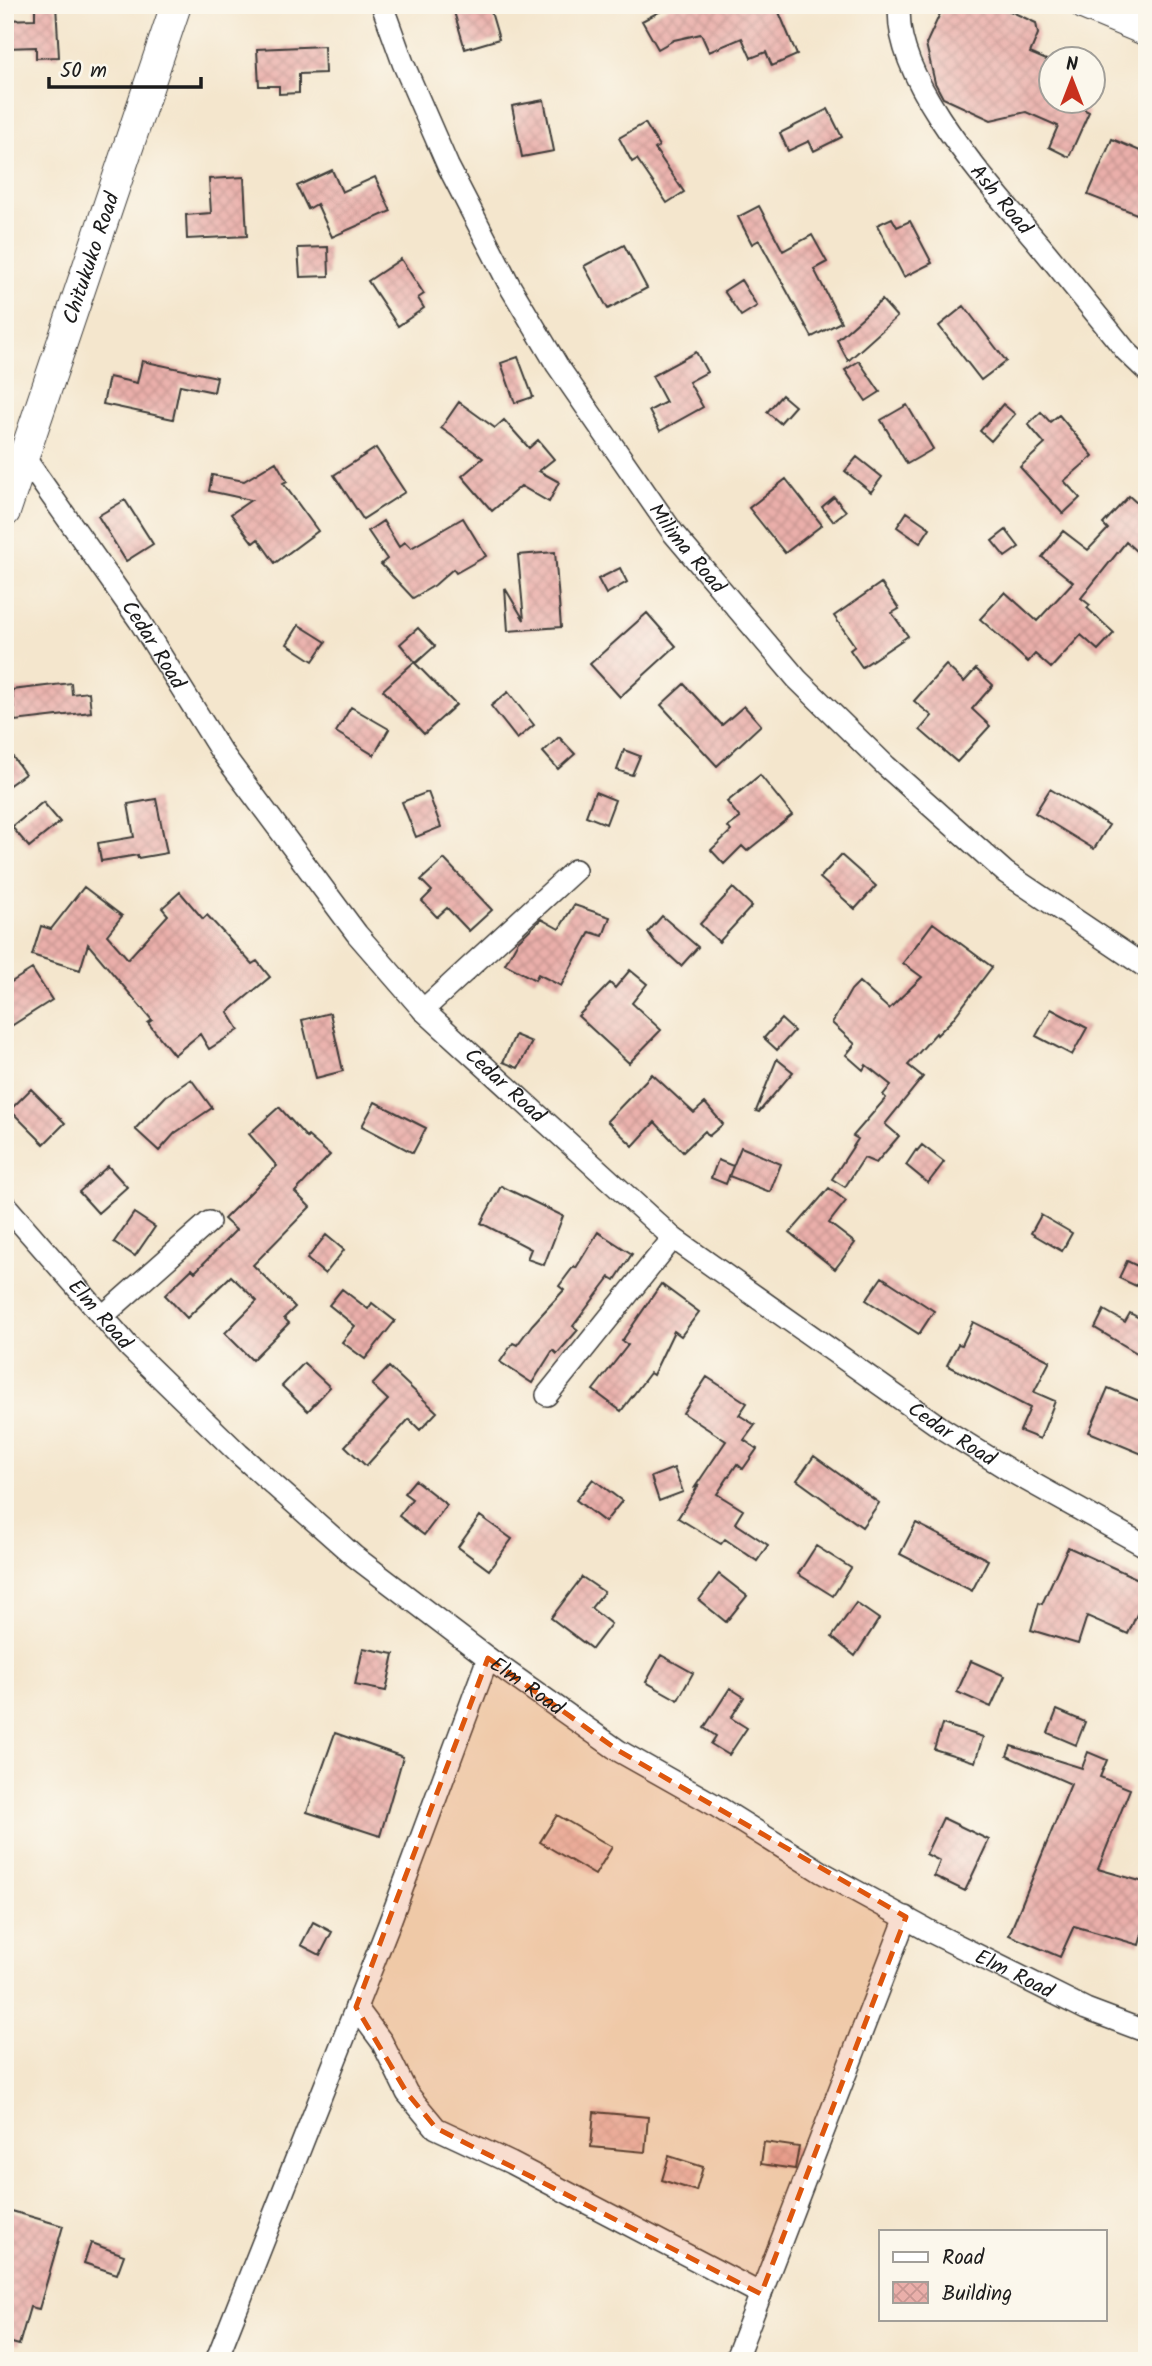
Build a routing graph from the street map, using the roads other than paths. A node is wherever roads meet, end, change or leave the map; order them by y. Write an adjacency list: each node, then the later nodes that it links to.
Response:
1 (176, 5): 7 (street, Chitukuko Road)
2 (382, 5): 10 (street, Milima Road)
3 (900, 5): 6 (street, Ash Road)
4 (1085, 5): 5 (street)
5 (1147, 31)
6 (1147, 371)
7 (24, 457): 8 (street, Chitukuko Road); 11 (street, Cedar Road)
8 (5, 512)
9 (575, 870): 11 (street)
10 (1147, 968)
11 (423, 1010): 14 (street, Cedar Road)
12 (5, 1205): 15 (street, Elm Road)
13 (209, 1222): 15 (street)
14 (673, 1238): 16 (street); 17 (street, Cedar Road)
15 (103, 1316): 18 (street, Elm Road)
16 (547, 1395)
17 (1147, 1547)
18 (488, 1658): 19 (street, Elm Road); 20 (street)
19 (906, 1917): 21 (street, Elm Road); 22 (street)
20 (356, 2007): 22 (street); 23 (street)
21 (1147, 2032)
22 (761, 2294): 24 (street)
23 (216, 2361)
24 (734, 2361)

